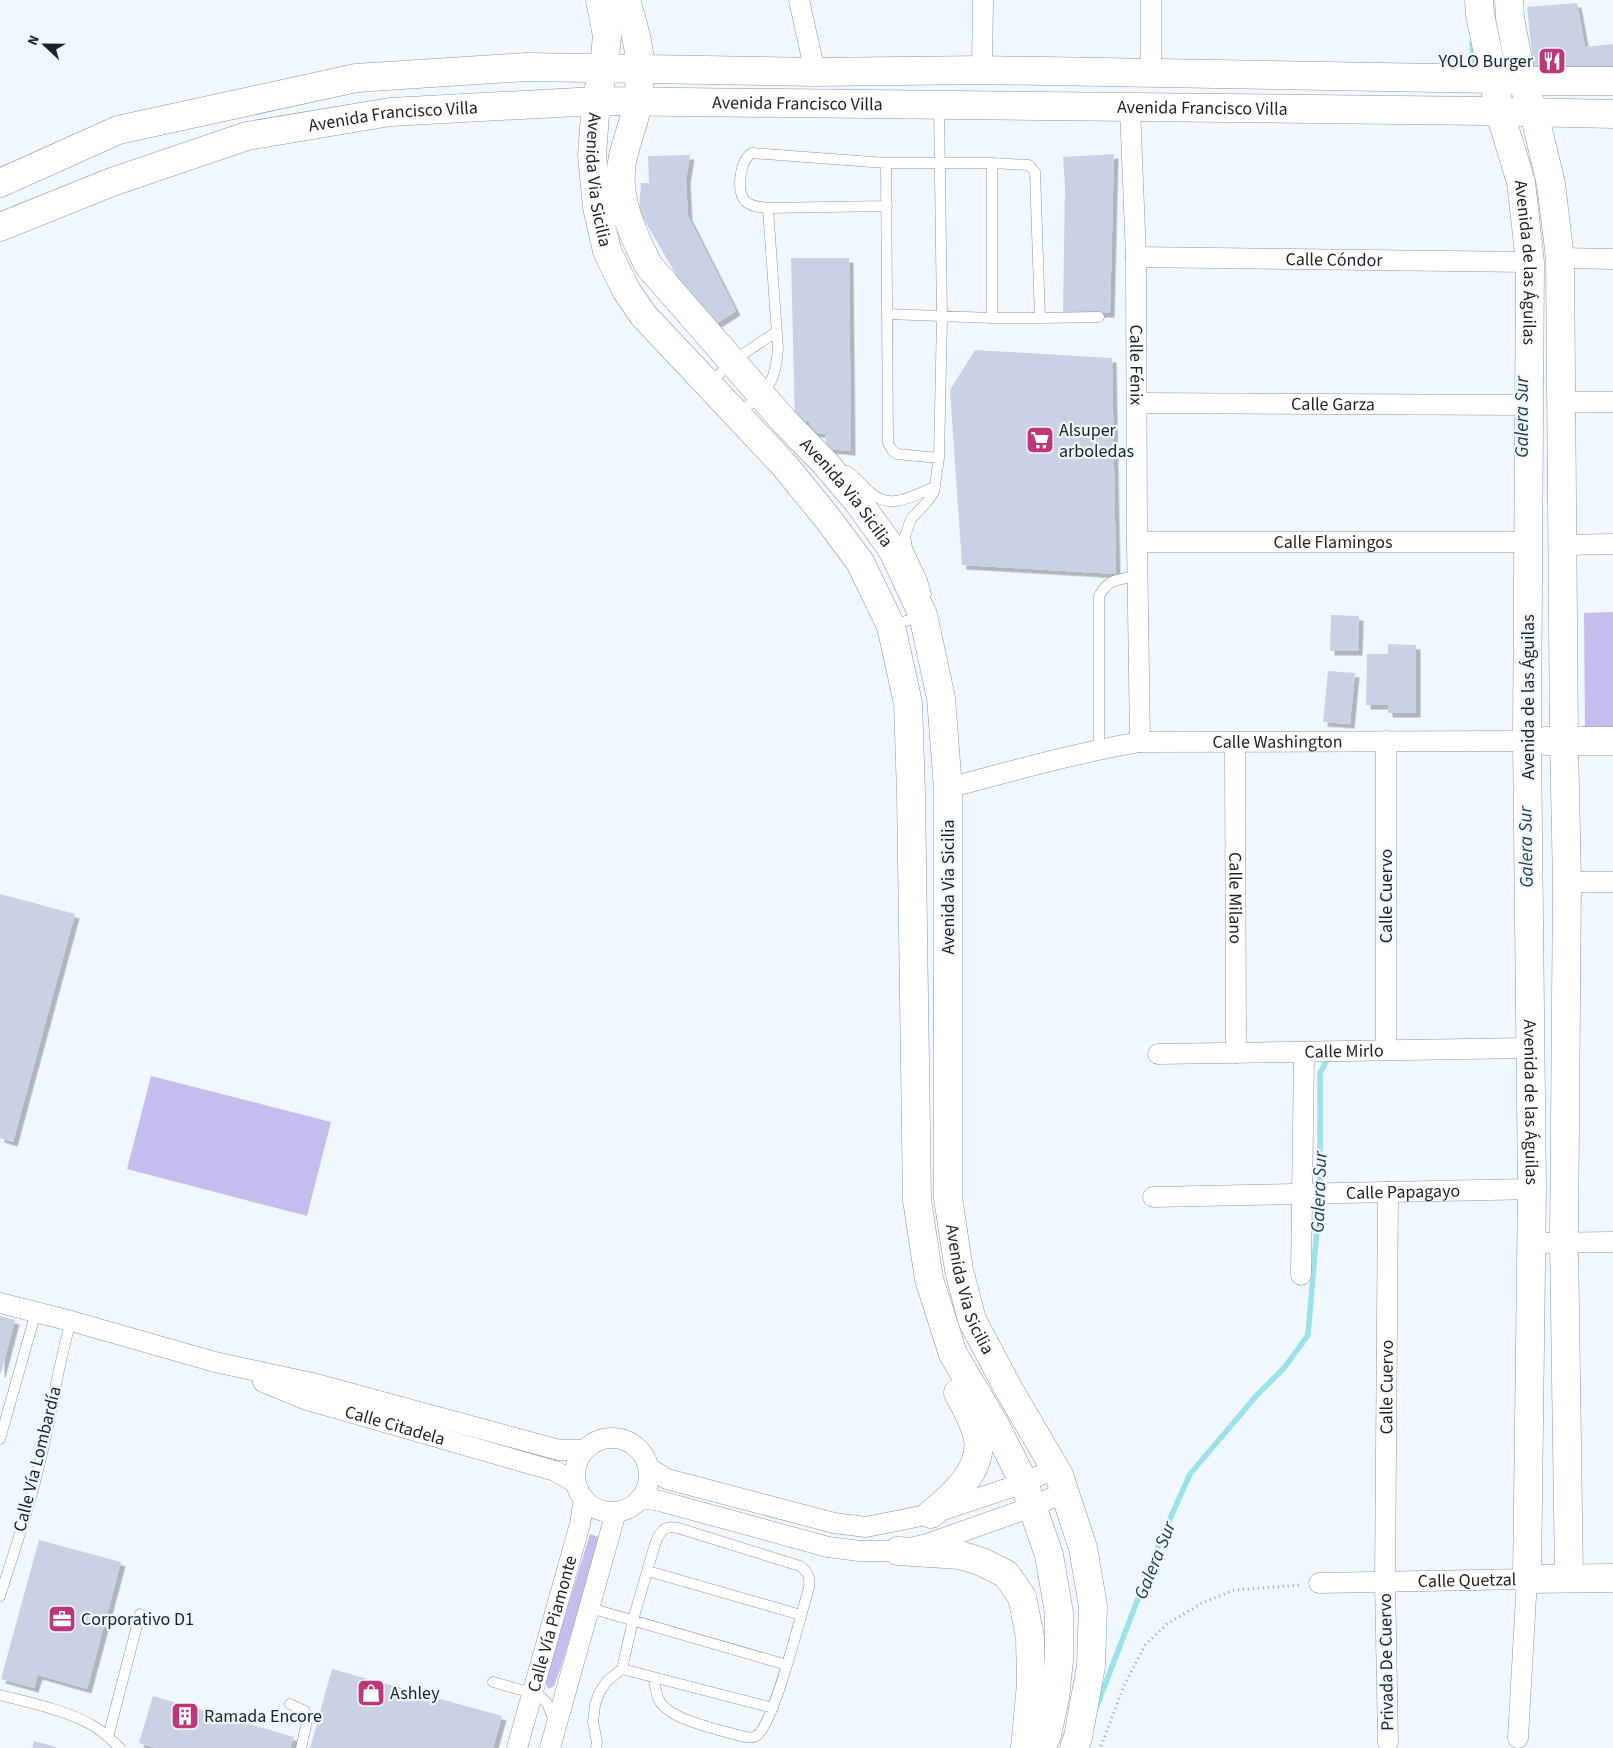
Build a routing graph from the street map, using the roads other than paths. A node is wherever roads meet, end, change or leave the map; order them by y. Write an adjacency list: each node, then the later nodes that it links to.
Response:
1 (600, 0): 8 (street, Avenida Via Sicilia)
2 (626, 0): 9 (street, Avenida Via Sicilia)
3 (800, 0): 11 (street)
4 (983, 0): 10 (street)
5 (1151, 0): 12 (street)
6 (1479, 0): 13 (street, Avenida de las Águilas)
7 (1509, 0): 14 (street, Avenida de las Águilas)
8 (604, 67): 9 (street, Avenida Francisco Villa); 16 (street, Avenida Via Sicilia); 26 (street, Avenida Francisco Villa)
9 (640, 68): 11 (street, Avenida Francisco Villa); 17 (street, Avenida Via Sicilia)
10 (982, 70): 11 (street, Avenida Francisco Villa); 12 (street, Avenida Francisco Villa); 18 (street)
11 (815, 72)
12 (1150, 72): 13 (street, Avenida Francisco Villa); 19 (street)
13 (1493, 79): 14 (street, Avenida Francisco Villa); 20 (street, Avenida de las Águilas)
14 (1522, 81): 15 (street, Avenida Francisco Villa); 21 (street, Avenida de las Águilas)
15 (1613, 81)
16 (596, 101): 17 (street, Avenida Francisco Villa); 29 (street, Avenida Francisco Villa); 41 (street, Avenida Via Sicilia)
17 (638, 102): 18 (street, Avenida Francisco Villa); 40 (street, Avenida Via Sicilia)
18 (939, 105): 19 (street, Avenida Francisco Villa); 24 (lane)
19 (1130, 107): 20 (street, Avenida Francisco Villa); 30 (street, Calle Fénix)
20 (1500, 113): 21 (street, Avenida Francisco Villa); 33 (street, Avenida de las Águilas)
21 (1534, 113): 22 (street, Avenida Francisco Villa); 31 (street, Avenida de las Águilas)
22 (1613, 114)
23 (886, 163): 24 (lane); 27 (lane); 28 (lane)
24 (940, 163): 25 (lane); 36 (lane)
25 (992, 163): 37 (lane); 38 (lane)
26 (0, 183)
27 (887, 206): 28 (lane); 34 (lane)
28 (768, 208): 39 (lane)
29 (0, 227)
30 (1136, 257): 33 (street, Calle Cóndor); 45 (street, Calle Fénix)
31 (1560, 258): 32 (street); 43 (street, Avenida de las Águilas)
32 (1613, 259)
33 (1530, 262): 46 (street, Avenida de las Águilas)
34 (888, 314): 36 (lane); 48 (lane)
35 (1099, 316): 38 (lane)
36 (942, 317): 37 (lane); 48 (lane)
37 (992, 318): 38 (lane)
38 (1040, 318)
39 (776, 332): 40 (lane); 42 (lane)
40 (733, 360): 41 (lane); 42 (street, Avenida Via Sicilia)
41 (708, 384): 47 (street, Avenida Via Sicilia)
42 (761, 394): 47 (lane); 49 (street, Avenida Via Sicilia)
43 (1561, 402): 44 (street); 53 (street, Avenida de las Águilas)
44 (1613, 402)
45 (1137, 403): 46 (street, Calle Garza); 51 (street, Calle Fénix)
46 (1528, 405): 52 (street, Avenida de las Águilas)
47 (737, 414): 57 (street, Avenida Via Sicilia)
48 (939, 458): 50 (lane)
49 (824, 462): 50 (lane); 56 (street, Avenida Via Sicilia)
50 (934, 487): 56 (lane)
51 (1137, 542): 52 (street, Calle Flamingos); 55 (street, Calle Fénix)
52 (1529, 542): 58 (street, Avenida de las Águilas)
53 (1562, 544): 54 (street); 59 (street, Avenida de las Águilas)
54 (1613, 544)
55 (1137, 576): 61 (street, Calle Fénix); 64 (lane)
56 (923, 615): 57 (lane); 65 (street, Avenida Via Sicilia)
57 (891, 626): 83 (street, Avenida Via Sicilia)
58 (1527, 741): 59 (street, Calle Washington); 62 (street, Calle Washington); 68 (street, Avenida de las Águilas)
59 (1564, 741): 60 (street, Calle Washington); 66 (street, Avenida de las Águilas)
60 (1613, 741)
61 (1140, 742): 63 (street, Calle Washington); 64 (street, Calle Washington)
62 (1386, 742): 63 (street, Calle Washington); 69 (street, Calle Cuervo)
63 (1235, 743): 71 (street, Calle Milano)
64 (1099, 749): 65 (street, Calle Washington)
65 (948, 788): 89 (street, Avenida Via Sicilia)
66 (1567, 882): 67 (street); 77 (street, Avenida de las Águilas)
67 (1613, 882)
68 (1531, 1048): 69 (street, Calle Mirlo); 73 (street, Avenida de las Águilas)
69 (1386, 1050): 70 (street, Calle Mirlo)
70 (1304, 1052): 71 (street, Calle Mirlo); 75 (street)
71 (1236, 1053): 72 (street, Calle Mirlo)
72 (1158, 1054)
73 (1532, 1189): 74 (street, Calle Papagayo); 79 (street, Avenida de las Águilas)
74 (1388, 1192): 75 (street, Calle Papagayo); 100 (street, Calle Cuervo)
75 (1302, 1194): 76 (street, Calle Papagayo); 80 (street)
76 (1152, 1197)
77 (1564, 1242): 78 (street); 79 (street); 97 (street, Avenida de las Águilas)
78 (1613, 1242)
79 (1532, 1243): 99 (street, Avenida de las Águilas)
80 (1301, 1275)
81 (0, 1303): 82 (street, Calle Citadela)
82 (36, 1312): 84 (street, Calle Citadela); 86 (lane)
83 (940, 1315): 91 (street, Avenida Via Sicilia); 94 (street)
84 (72, 1321): 85 (street, Calle Citadela); 102 (lane, Calle Vía Lombardía)
85 (215, 1362): 87 (street, Calle Citadela); 90 (street, Calle Citadela)
86 (0, 1439)
87 (584, 1450): 88 (street); 90 (street)
88 (649, 1468): 92 (street); 94 (street)
89 (1060, 1480): 91 (street); 126 (street, Avenida Via Sicilia)
90 (580, 1491): 93 (street); 111 (street, Calle Vía Piamonte)
91 (1028, 1495): 94 (street); 95 (street); 125 (street, Avenida Via Sicilia)
92 (641, 1498): 93 (street); 95 (street)
93 (616, 1512): 103 (street, Calle Vía Piamonte)
94 (931, 1514)
95 (898, 1551): 124 (street)
96 (648, 1571): 105 (lane); 105 (lane); 106 (lane)
97 (1569, 1578): 98 (street, Calle Quetzal); 99 (street, Calle Quetzal)
98 (1613, 1578)
99 (1527, 1579): 100 (street, Calle Quetzal); 117 (street)
100 (1385, 1582): 101 (street, Calle Quetzal); 118 (street, Privada De Cuervo)
101 (1319, 1583)
102 (0, 1596)
103 (590, 1608): 106 (lane); 115 (street, Calle Vía Piamonte)
104 (140, 1614): 116 (lane)
105 (801, 1615): 107 (lane)
106 (633, 1620): 107 (lane); 108 (lane)
107 (787, 1665): 114 (lane)
108 (622, 1669): 109 (lane); 123 (lane)
109 (653, 1677): 114 (lane); 114 (lane)
110 (493, 1682): 111 (lane)
111 (533, 1693): 115 (lane); 121 (street, Calle Vía Piamonte)
112 (0, 1695): 116 (lane)
113 (290, 1704): 120 (lane)
114 (773, 1708)
115 (556, 1727): 122 (street, Calle Vía Piamonte)
116 (108, 1737): 119 (lane)
117 (1518, 1738)
118 (1388, 1742)
119 (120, 1748)
120 (301, 1748)
121 (517, 1748)
122 (550, 1748)
123 (596, 1748)
124 (1025, 1748)
125 (1041, 1748)
126 (1074, 1748)

